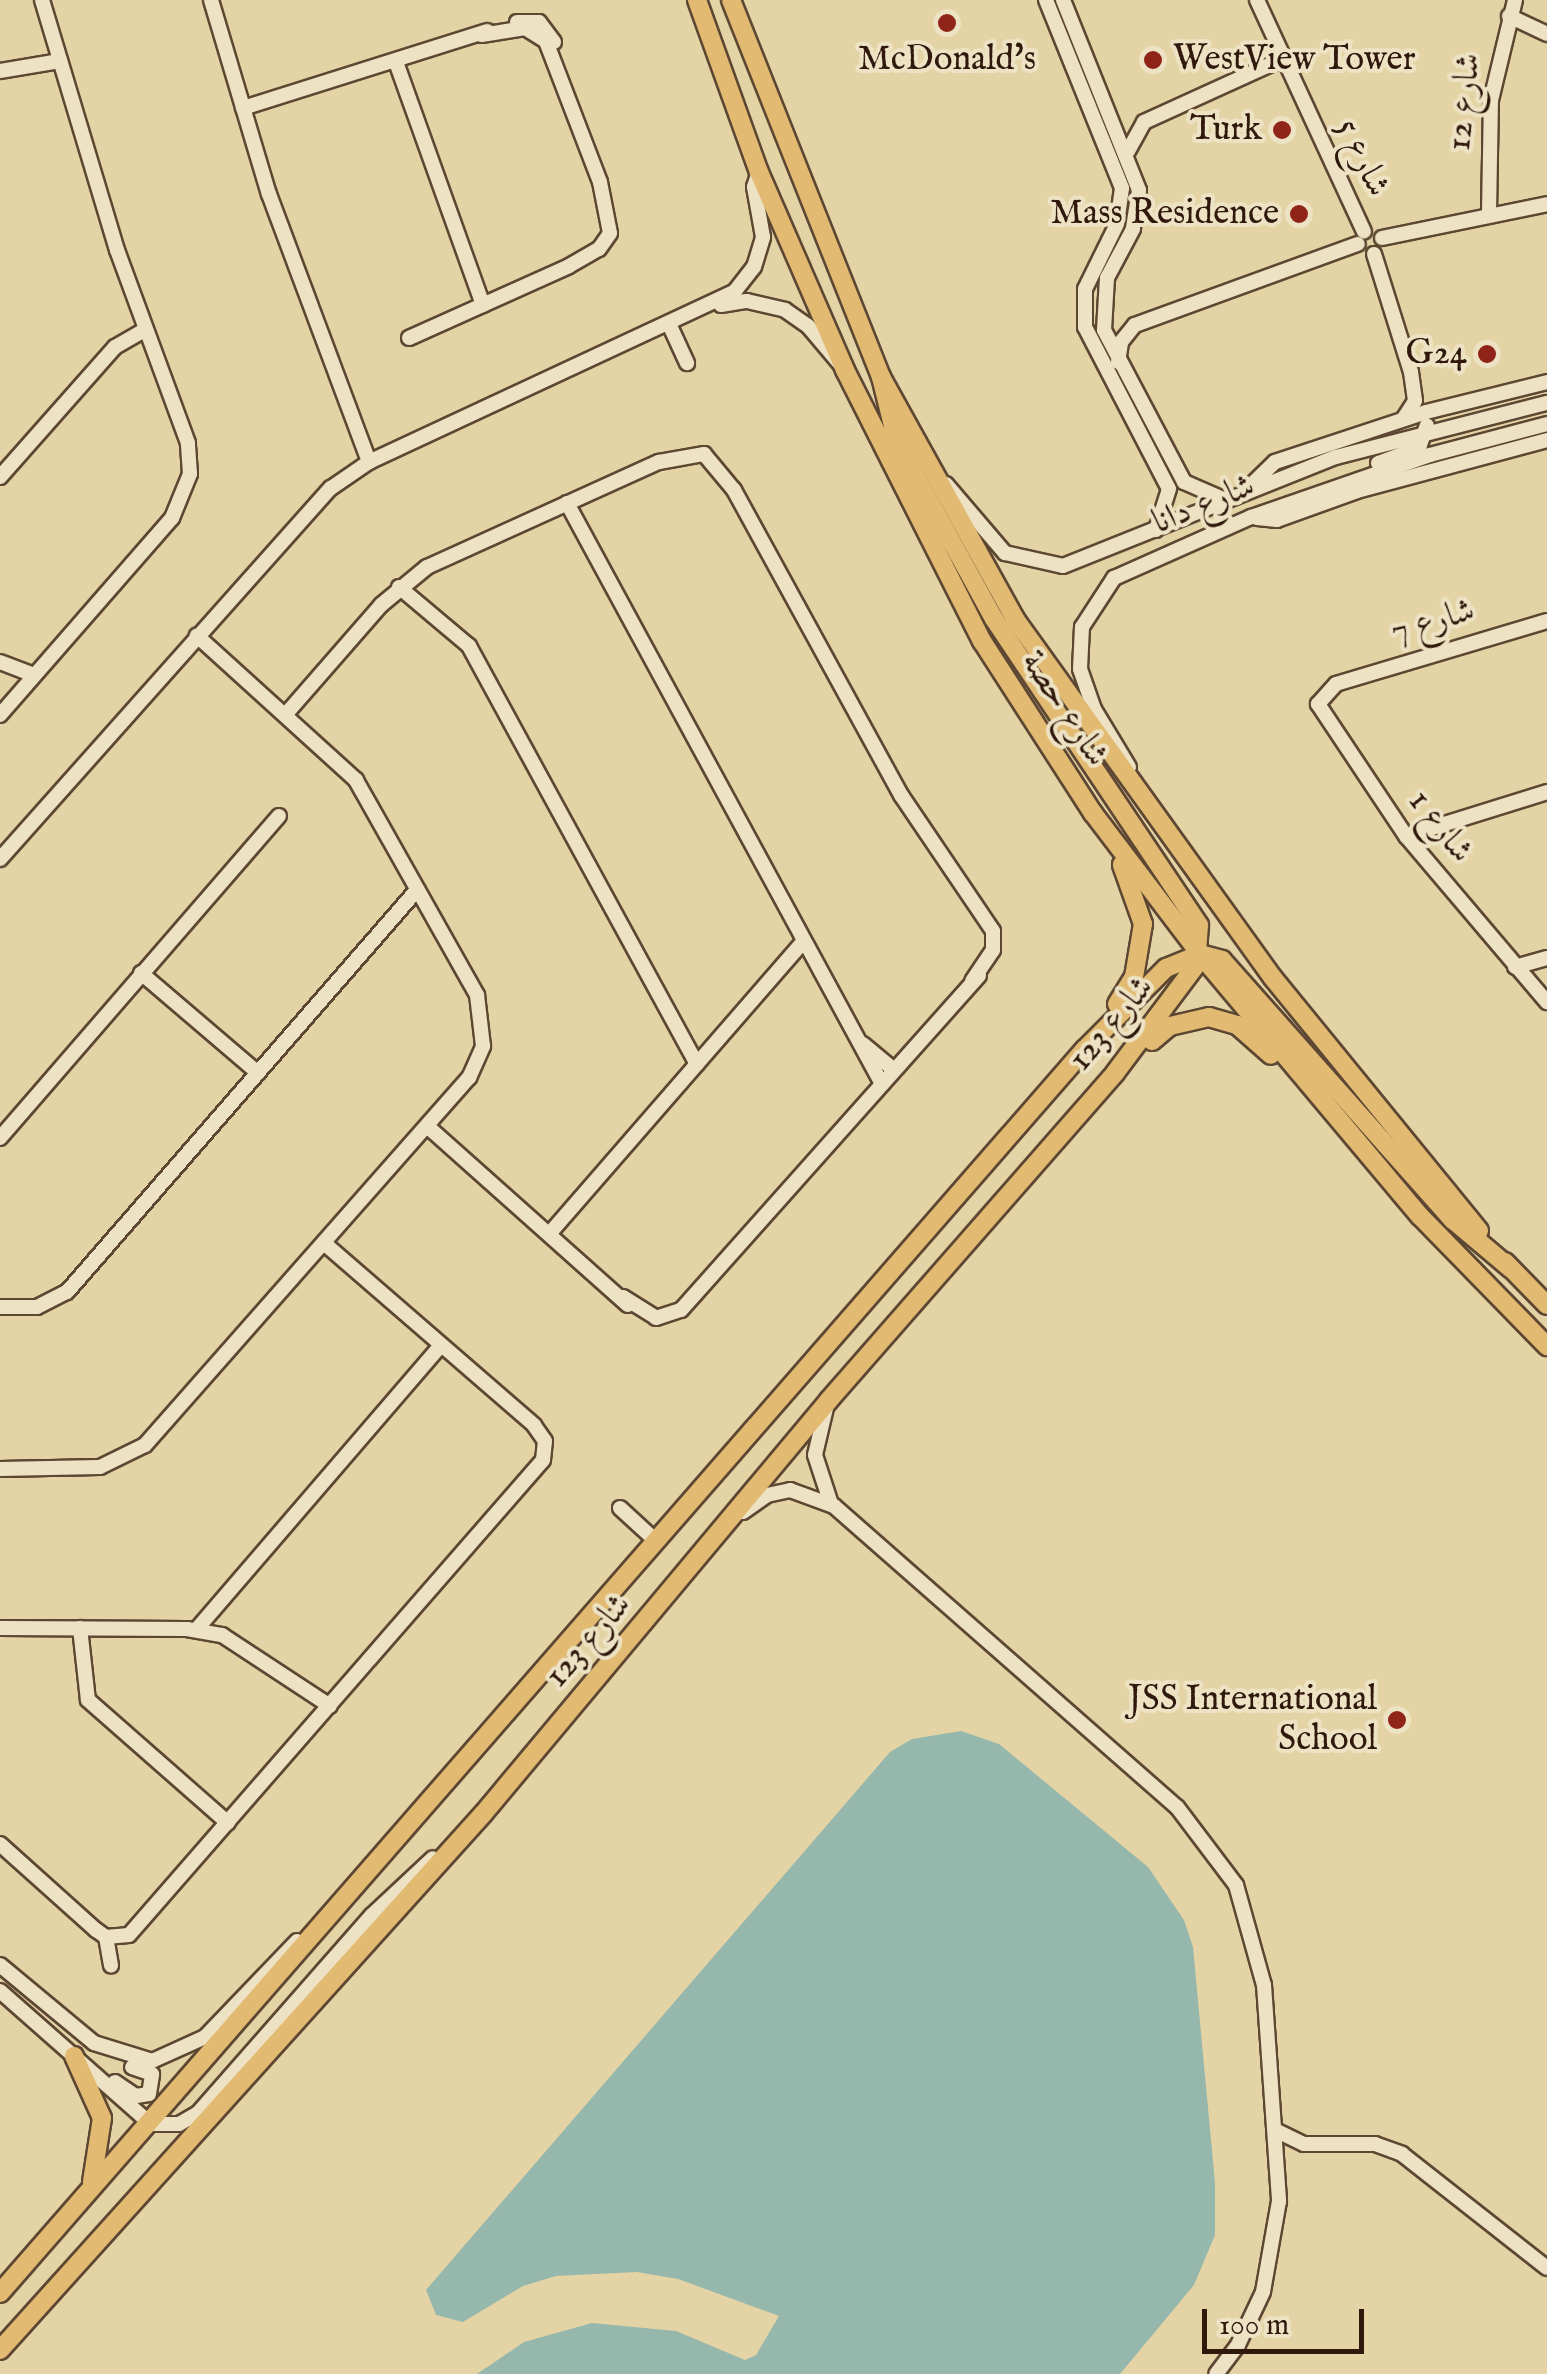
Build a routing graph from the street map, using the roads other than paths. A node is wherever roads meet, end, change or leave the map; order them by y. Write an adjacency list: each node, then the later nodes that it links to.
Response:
1 (42, 0): 12 (street)
2 (211, 0): 15 (street)
3 (698, 0): 19 (main road, شارع حصة)
4 (731, 0): 36 (main road, شارع حصة)
5 (1046, 0): 41 (street, شارع دانا)
6 (1063, 0): 16 (street)
7 (1257, 0): 11 (street, شارع 5)
8 (1515, 0): 9 (street, شارع 12)
9 (1510, 16): 10 (street); 21 (street, شارع 12)
10 (1547, 34)
11 (1282, 59): 17 (street); 22 (street, شارع 5)
12 (60, 61): 14 (street); 30 (street)
13 (396, 62): 15 (street); 25 (street); 25 (street)
14 (0, 71)
15 (243, 108): 48 (street)
16 (1112, 115): 17 (street); 18 (street)
17 (1144, 122): 18 (street)
18 (1128, 151): 27 (street)
19 (758, 172): 26 (street); 34 (main road, شارع حصة)
20 (1547, 204): 21 (street)
21 (1488, 214): 23 (street)
22 (1361, 238): 23 (street); 24 (street); 28 (street)
23 (1382, 238): 24 (street)
24 (1374, 254): 35 (street, شارع 5)
25 (482, 305): 31 (street)
26 (710, 308): 29 (street); 34 (street)
27 (1101, 312): 28 (street); 33 (street, شارع دانا)
28 (1135, 324): 33 (street)
29 (670, 326): 32 (street); 48 (street)
30 (145, 330): 49 (street); 62 (street)
31 (409, 338)
32 (687, 363)
33 (1118, 363): 41 (street, شارع دانا)
34 (845, 370): 69 (main road, شارع حصة)
35 (1411, 372): 42 (street, شارع 5); 43 (street, شارع 5)
36 (880, 377): 47 (main road, شارع حصة); 75 (main road)
37 (1547, 382): 42 (street)
38 (1547, 392): 40 (street)
39 (1547, 403): 40 (street, شارع دانا)
40 (1526, 407): 45 (street, شارع دانا)
41 (1134, 408): 52 (street, شارع دانا); 55 (street, شارع دانا)
42 (1426, 412): 43 (street); 45 (street, شارع 5)
43 (1403, 419): 51 (street)
44 (1547, 424): 50 (street, شارع دانا)
45 (1427, 429): 50 (street); 51 (street, شارع دانا)
46 (1547, 440): 54 (street)
47 (920, 457): 55 (street, شارع دانا); 67 (main road, شارع حصة)
48 (369, 462): 60 (street)
49 (3, 468)
50 (1336, 487): 54 (street, شارع دانا)
51 (1245, 491): 52 (street, شارع دانا)
52 (1226, 499): 55 (street, شارع دانا)
53 (566, 503): 56 (street); 74 (street); 86 (street)
54 (1251, 517): 67 (street, شارع دانا)
55 (1156, 530)
56 (412, 576): 57 (street); 58 (street)
57 (399, 587): 58 (street); 65 (street)
58 (437, 614): 81 (street)
59 (1547, 621): 63 (street, شارع 7)
60 (196, 636): 65 (street); 72 (street)
61 (2, 665): 62 (street); 64 (street)
62 (34, 676): 64 (street)
63 (1336, 684): 71 (street, شارع 1)
64 (18, 694): 66 (street)
65 (286, 714): 73 (street)
66 (0, 715)
67 (1138, 791): 95 (main road, شارع حصة)
68 (1547, 792): 71 (street)
69 (1093, 814): 75 (main road, شارع حصة); 83 (main road)
70 (280, 816): 78 (street)
71 (1406, 836): 77 (street, شارع 1)
72 (0, 859)
73 (421, 896): 88 (street); 91 (street)
74 (808, 947): 82 (street); 84 (street)
75 (1200, 954): 83 (main road, شارع 123); 87 (main road, شارع 123); 90 (main road, شارع حصة); 95 (main road)
76 (1547, 958): 77 (street)
77 (1515, 967): 79 (street, شارع 1)
78 (141, 973): 88 (street); 92 (street)
79 (1541, 986): 80 (street, شارع 1)
80 (1547, 1002)
81 (668, 1013): 84 (street); 85 (street)
82 (856, 1036): 86 (street); 89 (street)
83 (1085, 1049): 105 (main road, شارع 123)
84 (708, 1050): 85 (street)
85 (697, 1064): 93 (street)
86 (894, 1070): 89 (street)
87 (1115, 1073): 90 (main road); 100 (main road, شارع 123)
88 (258, 1074): 97 (street)
89 (882, 1084): 93 (street)
90 (1332, 1115): 98 (main road, شارع حصة)
91 (427, 1126): 93 (street); 94 (street)
92 (0, 1138)
93 (550, 1233)
94 (324, 1243): 99 (street); 101 (street)
95 (1510, 1268): 96 (main road, شارع حصة)
96 (1547, 1305)
97 (0, 1307)
98 (1547, 1346)
99 (439, 1347): 108 (street); 109 (street)
100 (830, 1400): 102 (street); 104 (main road, شارع 123)
101 (0, 1469)
102 (834, 1506): 104 (street); 123 (street)
103 (620, 1508): 105 (street)
104 (738, 1516): 110 (main road, شارع 123)
105 (656, 1542): 113 (main road, شارع 123)
106 (0, 1628): 107 (street)
107 (80, 1628): 108 (street); 111 (street)
108 (202, 1631): 109 (street)
109 (330, 1706): 111 (street)
110 (483, 1814): 122 (street); 129 (main road, شارع 123)
111 (228, 1823): 114 (street)
112 (0, 1844): 114 (street)
113 (380, 1860): 120 (street); 122 (main road, شارع 123)
114 (106, 1936): 116 (street)
115 (0, 1965): 120 (street)
116 (111, 1966)
117 (0, 1991): 119 (street)
118 (0, 2001): 119 (street)
119 (22, 2010): 121 (street)
120 (64, 2020): 121 (street)
121 (79, 2060): 122 (street); 126 (main road)
122 (151, 2124): 126 (main road, شارع 123)
123 (1275, 2130): 124 (street); 125 (street)
124 (1314, 2145): 125 (street); 127 (street)
125 (1278, 2166): 130 (street)
126 (90, 2190): 128 (main road, شارع 123)
127 (1547, 2268)
128 (0, 2293)
129 (0, 2350)
130 (1216, 2374)

